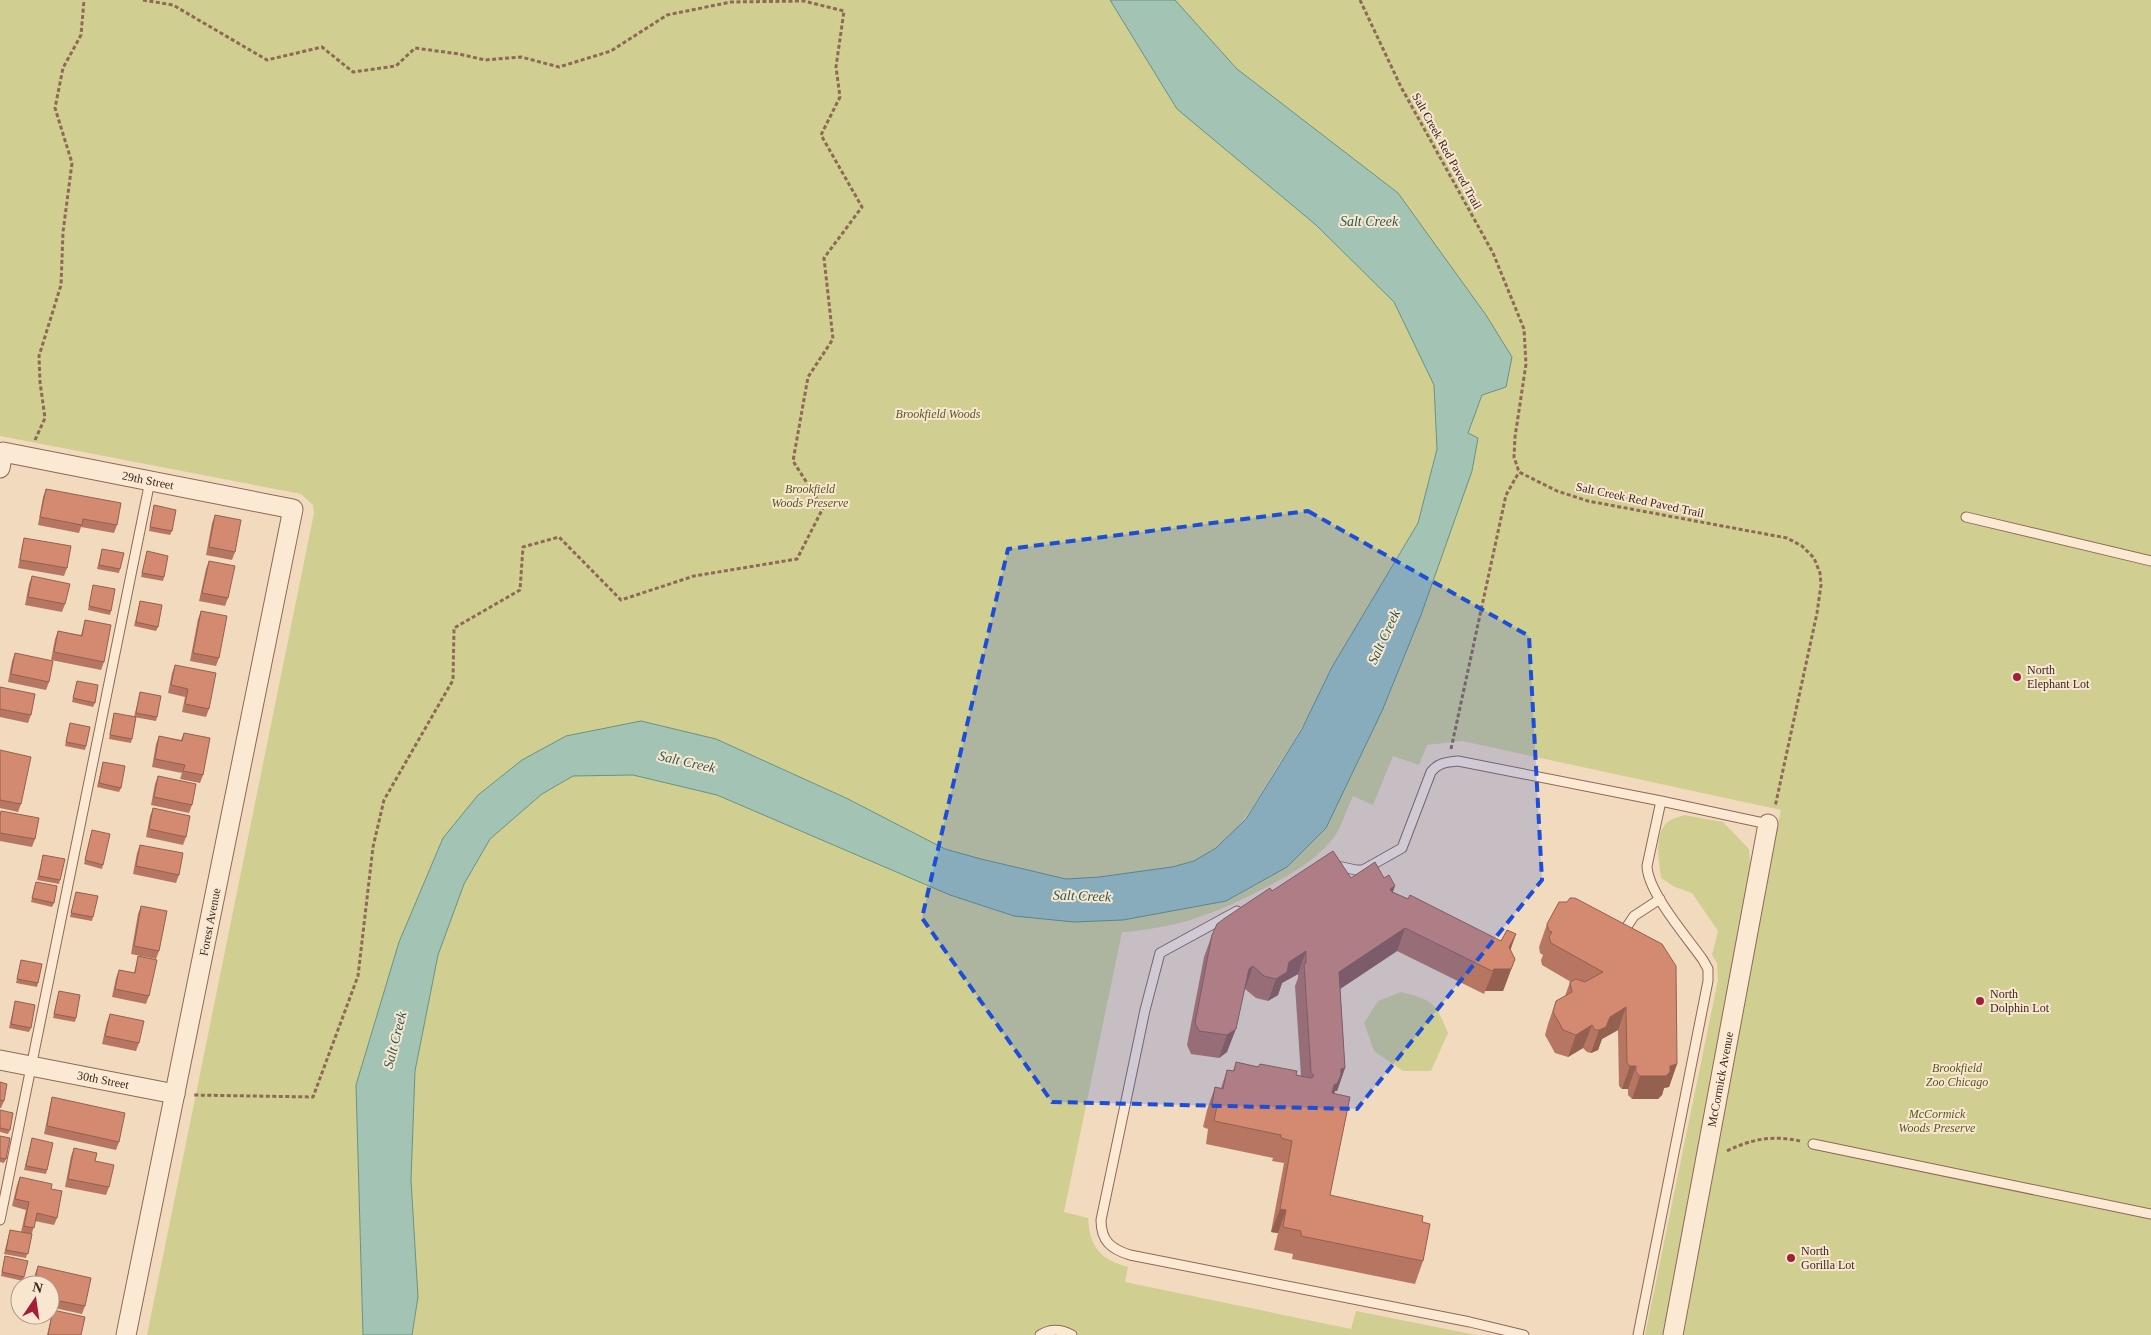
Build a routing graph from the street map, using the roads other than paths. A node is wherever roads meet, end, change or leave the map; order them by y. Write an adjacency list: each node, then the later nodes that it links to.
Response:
1 (2, 460): 2 (street, 29th Street)
2 (150, 481): 3 (street, 29th Street); 13 (lane)
3 (293, 509): 14 (street, Forest Avenue)
4 (1966, 516): 5 (lane)
5 (2151, 561)
6 (1661, 801): 7 (lane); 8 (lane); 9 (lane)
7 (1768, 824): 23 (street, McCormick Avenue)
8 (1322, 866)
9 (1660, 899): 11 (lane); 22 (lane)
10 (1248, 905): 21 (lane)
11 (1618, 939)
12 (0, 1060): 13 (street, 30th Street)
13 (30, 1066): 14 (street, 30th Street); 17 (lane)
14 (175, 1094): 18 (street, Forest Avenue)
15 (1813, 1144): 16 (lane)
16 (2151, 1214)
17 (0, 1220)
18 (126, 1335)
19 (1040, 1335): 20 (lane)
20 (1072, 1335)
21 (1524, 1335)
22 (1638, 1335)
23 (1673, 1335)

